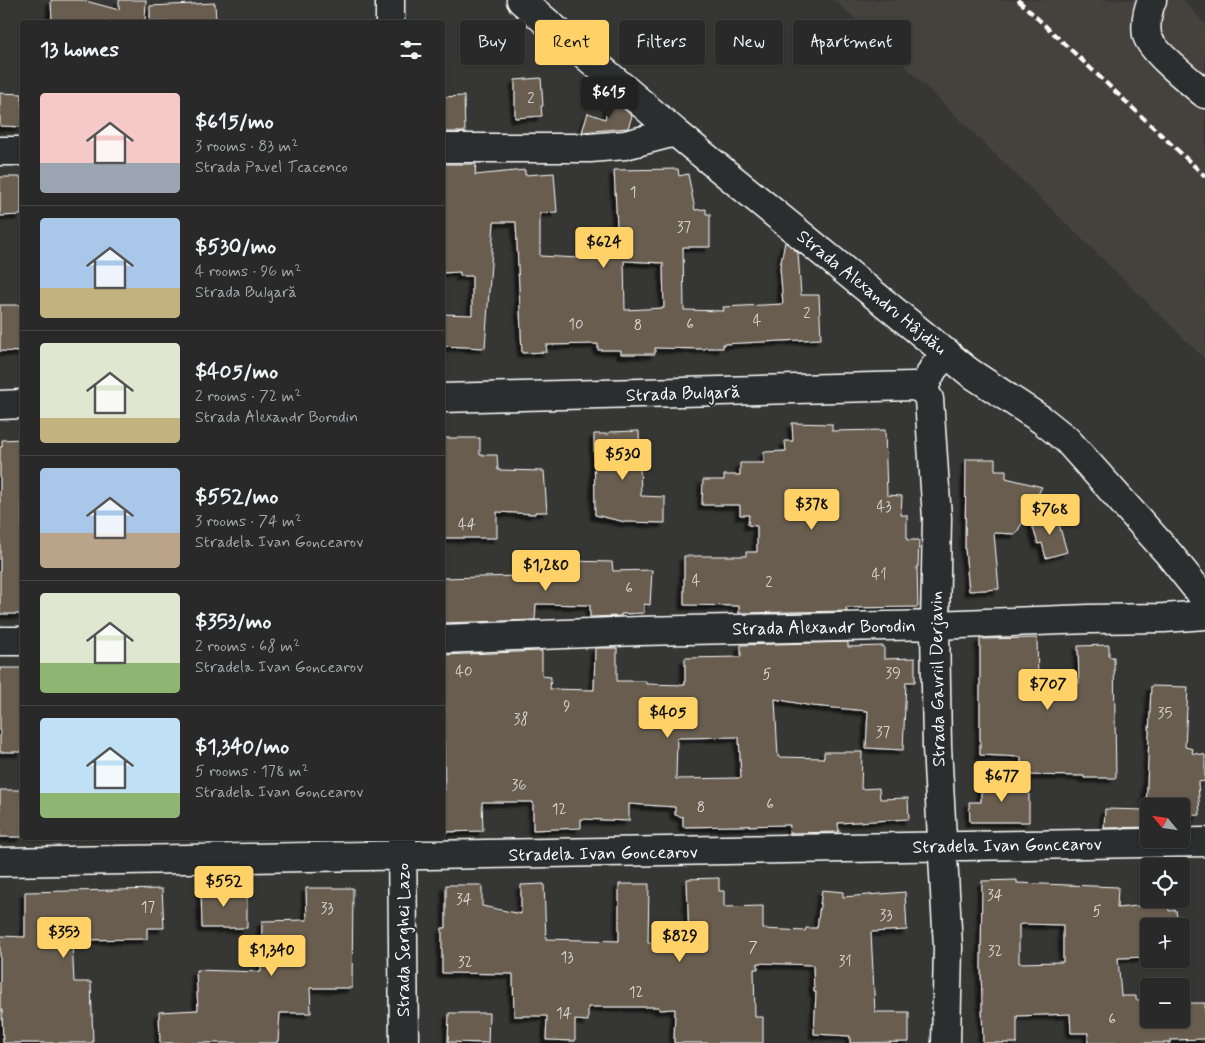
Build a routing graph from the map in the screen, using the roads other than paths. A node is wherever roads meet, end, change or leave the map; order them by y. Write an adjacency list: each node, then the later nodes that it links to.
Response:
1 (390, 0): 4 (street)
2 (521, 0): 6 (street, Strada Alexandru Hâjdău)
3 (1152, 0): 5 (street)
4 (390, 20)
5 (1205, 94)
6 (675, 132): 7 (street); 10 (street, Strada Alexandru Hâjdău)
7 (445, 148)
8 (0, 151): 9 (street)
9 (20, 151)
10 (947, 353): 11 (street); 15 (street, Strada Alexandru Hâjdău)
11 (923, 389): 12 (street, Strada Bulgară); 17 (street, Strada Gavriil Derjavin)
12 (445, 398)
13 (20, 404): 14 (street)
14 (0, 405)
15 (1205, 599)
16 (1205, 615): 17 (street, Strada Alexandr Borodin)
17 (934, 625): 18 (street, Strada Alexandr Borodin); 22 (street, Strada Gavriil Derjavin)
18 (445, 639)
19 (0, 641): 20 (street)
20 (20, 641)
21 (1205, 842): 22 (street, Stradela Ivan Goncearov)
22 (943, 846): 23 (street, Stradela Ivan Goncearov); 26 (street, Strada Gavriil Derjavin)
23 (403, 847): 24 (street, Stradela Ivan Goncearov); 25 (street, Strada Serghei Lazo)
24 (0, 862)
25 (404, 1043)
26 (946, 1043)

